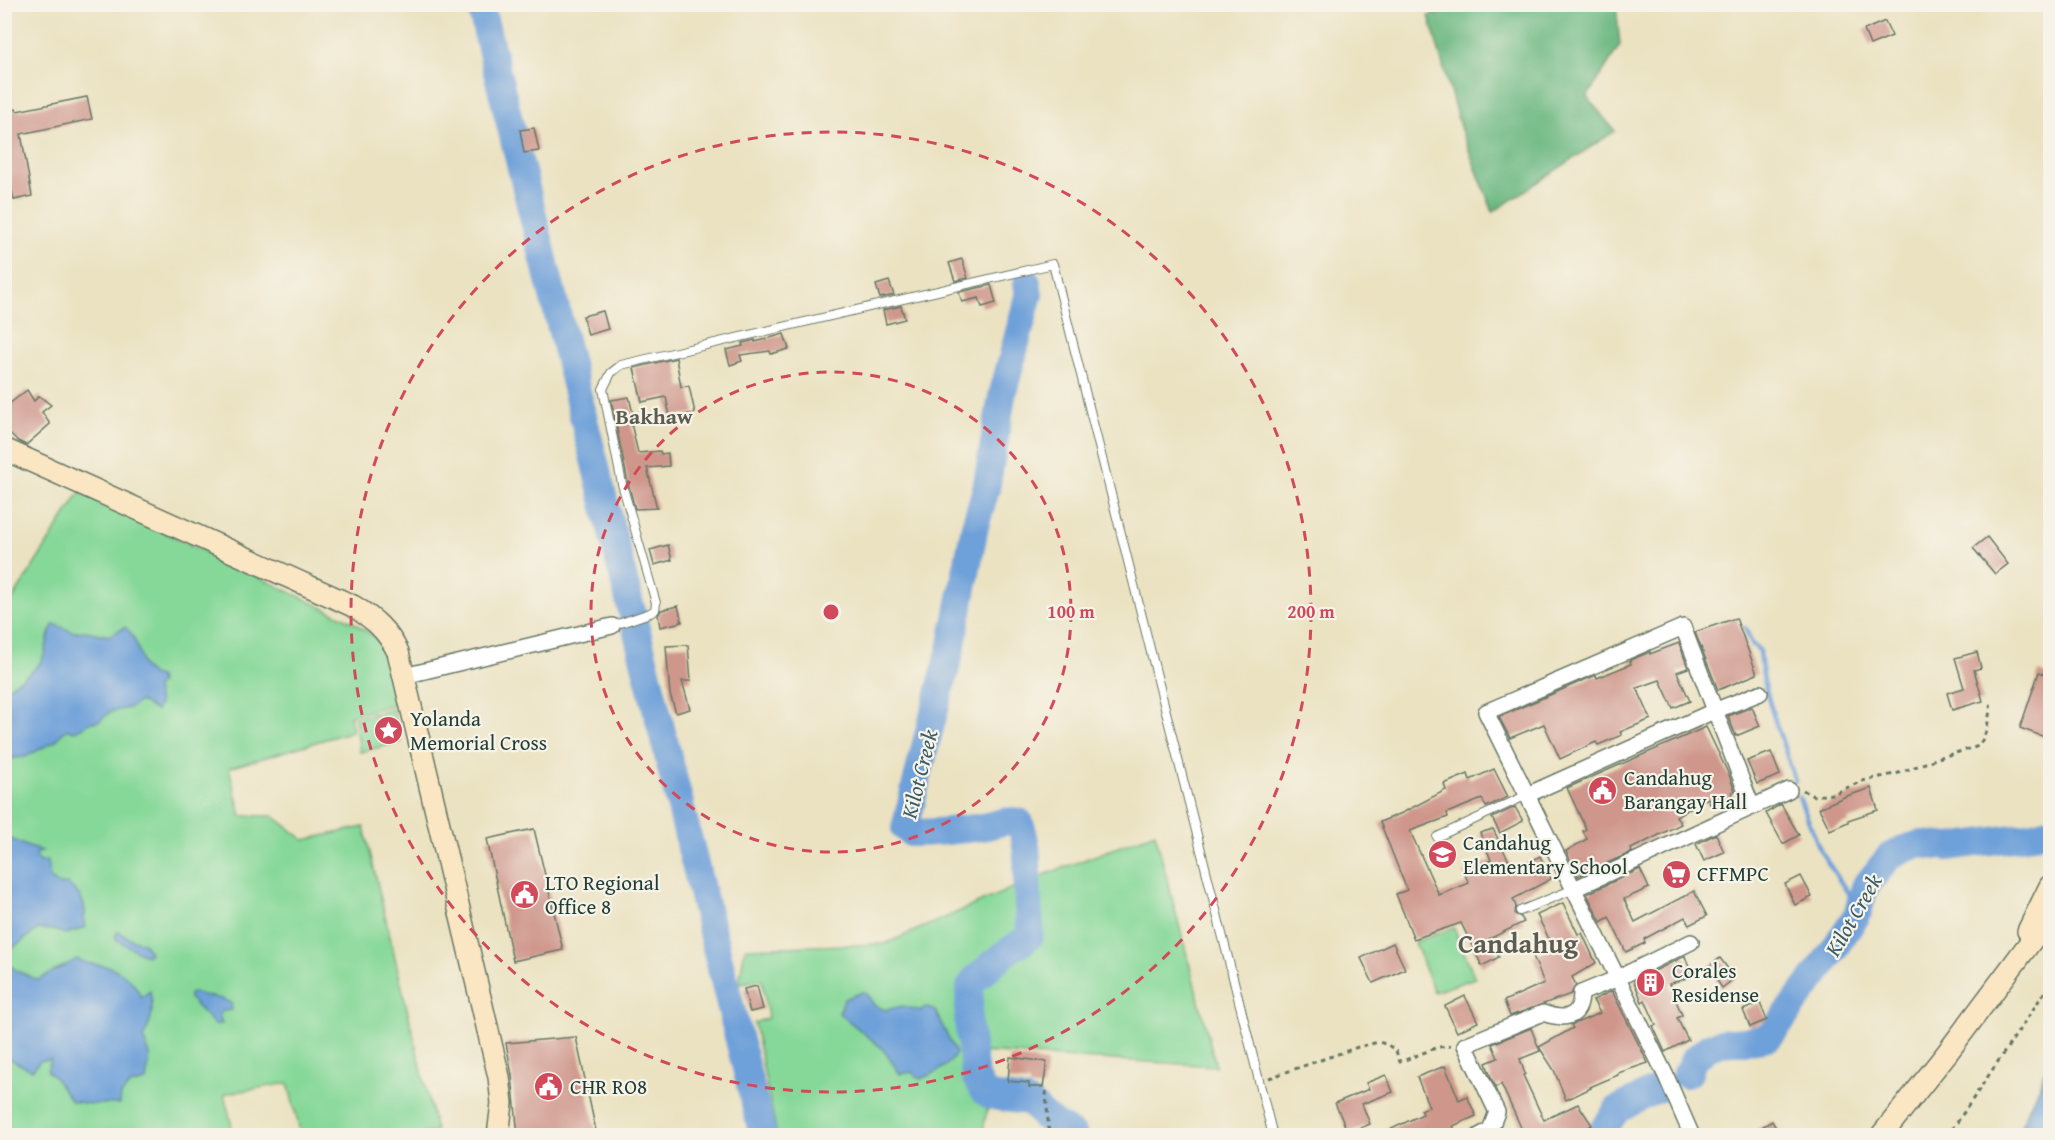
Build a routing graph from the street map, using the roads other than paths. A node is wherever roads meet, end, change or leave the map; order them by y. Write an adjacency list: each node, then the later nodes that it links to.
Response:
1 (4, 449): 3 (street)
2 (612, 626): 3 (street); 18 (lane)
3 (404, 676): 17 (street)
4 (1760, 693): 5 (street)
5 (1714, 711): 7 (street); 7 (street); 8 (street)
6 (1789, 790): 8 (street)
7 (1527, 795): 9 (lane); 11 (street)
8 (1752, 807): 11 (street)
9 (1437, 837)
10 (2050, 886): 15 (street)
11 (1574, 889): 12 (lane); 16 (street)
12 (1520, 911)
13 (2050, 916): 15 (street)
14 (1690, 942): 16 (street)
15 (2006, 977): 21 (street)
16 (1618, 978): 19 (street); 20 (street)
17 (498, 1136)
18 (1274, 1136)
19 (1479, 1136)
20 (1692, 1136)
21 (1881, 1136)

